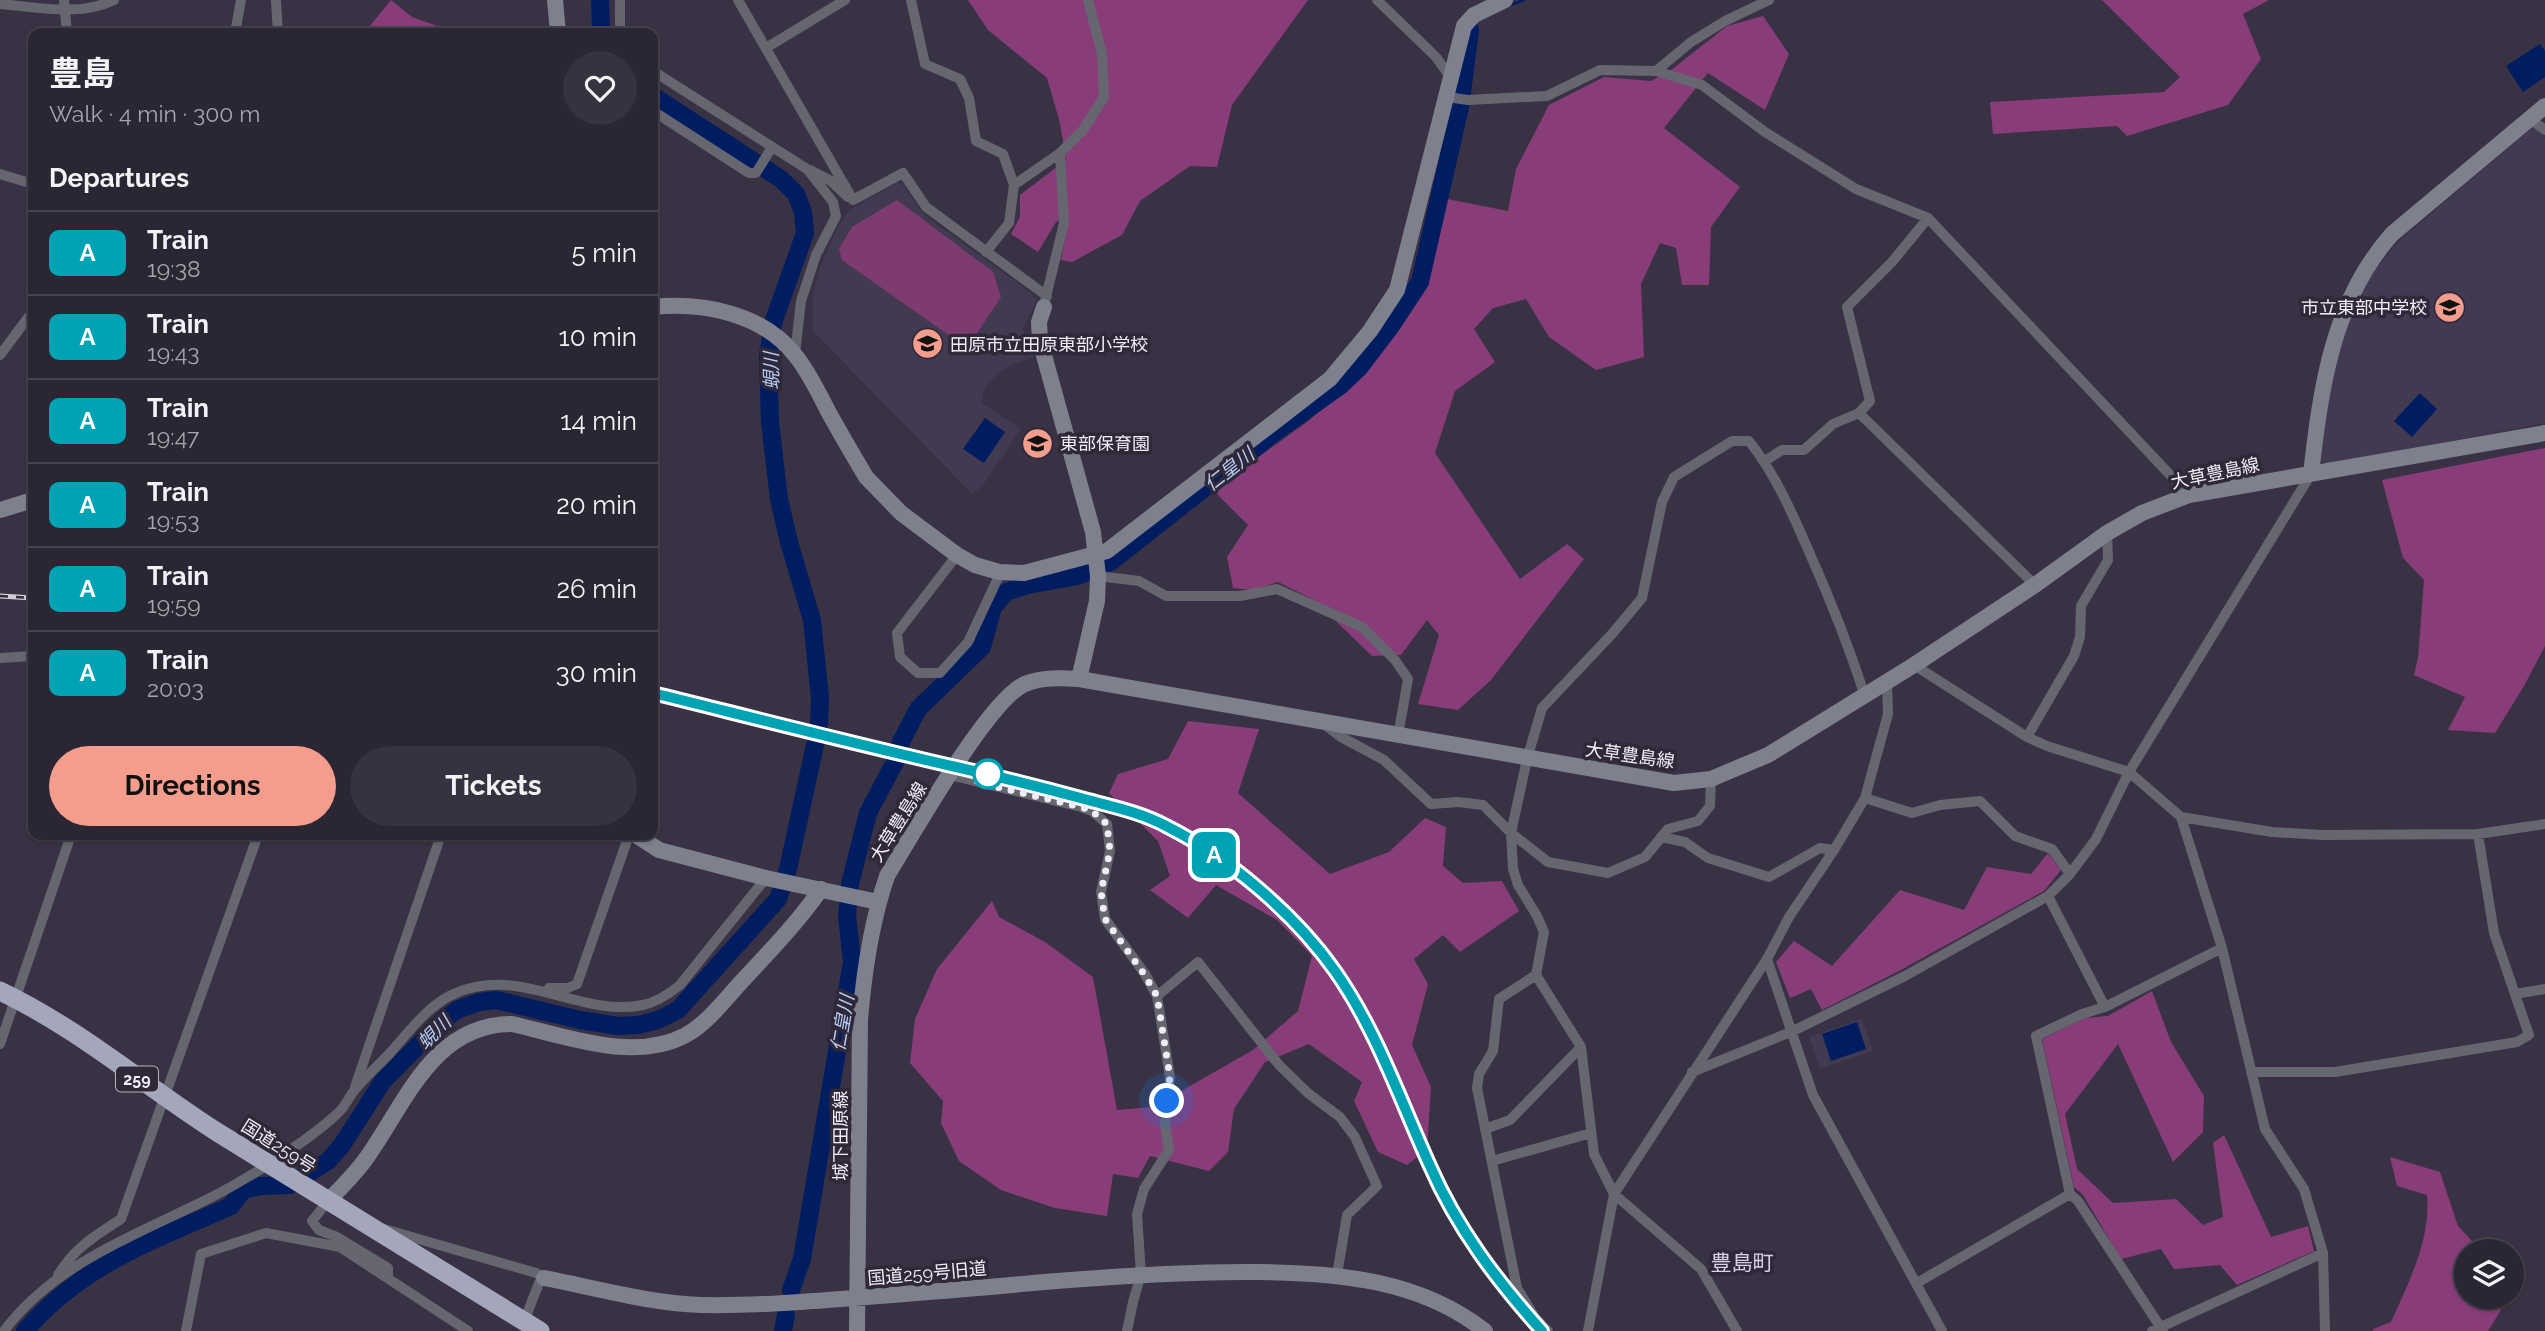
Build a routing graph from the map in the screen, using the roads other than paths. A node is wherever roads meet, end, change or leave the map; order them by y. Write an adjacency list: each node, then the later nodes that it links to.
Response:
1 (114, 0): 14 (street)
2 (241, 0): 16 (street)
3 (276, 0): 17 (street)
4 (555, 0): 18 (street)
5 (620, 0): 19 (street)
6 (738, 0): 20 (street)
7 (845, 0): 20 (street)
8 (911, 0): 34 (street)
9 (1088, 0): 30 (street)
10 (1377, 0): 23 (street)
11 (1769, 0): 21 (street)
12 (1495, 2): 23 (street)
13 (0, 4): 14 (street)
14 (64, 5): 15 (street)
15 (66, 28)
16 (236, 28)
17 (278, 28)
18 (558, 28)
19 (620, 28)
20 (766, 48): 35 (street)
21 (1656, 71): 24 (street); 36 (street)
22 (658, 74): 29 (street)
23 (1451, 78): 24 (street)
24 (1447, 97): 51 (street)
25 (2545, 106): 27 (street)
26 (658, 114): 29 (street)
27 (2529, 118): 28 (street); 46 (street)
28 (2545, 130)
29 (772, 148): 31 (street)
30 (1060, 153): 34 (street); 38 (street)
31 (807, 169): 35 (street); 41 (street)
32 (0, 174): 33 (street)
33 (28, 182)
34 (1014, 185): 37 (street)
35 (853, 200): 37 (street)
36 (1928, 218): 43 (street); 47 (street)
37 (986, 252): 38 (street)
38 (1045, 302): 51 (street)
39 (658, 306): 41 (street)
40 (28, 318): 42 (street)
41 (795, 354): 52 (street)
42 (0, 355)
43 (1859, 413): 45 (street); 55 (street)
44 (2545, 433): 46 (street, 大草豊島線)
45 (1765, 461): 61 (street); 65 (street)
46 (2311, 474): 47 (street, 大草豊島線); 66 (street)
47 (2189, 495): 50 (street, 大草豊島線)
48 (28, 502): 49 (street)
49 (0, 510)
50 (2107, 533): 55 (street, 大草豊島線); 64 (street)
51 (1096, 554): 53 (street); 54 (street)
52 (957, 555): 53 (street); 53 (street)
53 (999, 572)
54 (1098, 576): 59 (street); 63 (street)
55 (2035, 585): 58 (street, 大草豊島線)
56 (28, 656): 57 (street)
57 (0, 658)
58 (1914, 665): 60 (street, 大草豊島線); 64 (street)
59 (1079, 679): 62 (street, 大草豊島線); 67 (street, 大草豊島線)
60 (1886, 682): 61 (street, 大草豊島線); 69 (street)
61 (1864, 696): 68 (street, 大草豊島線)
62 (1316, 719): 63 (street, 大草豊島線); 72 (street)
63 (1398, 736): 65 (street, 大草豊島線)
64 (2027, 737): 66 (street)
65 (1527, 759): 68 (street, 大草豊島線); 72 (street)
66 (2129, 772): 70 (street); 81 (street)
67 (950, 775): 85 (street, 大草豊島線); 93 (street)
68 (1710, 779): 74 (street)
69 (1865, 798): 80 (street); 81 (street)
70 (2181, 817): 73 (street); 86 (street)
71 (2545, 824): 73 (street)
72 (1511, 833): 74 (street); 88 (street)
73 (2479, 834): 91 (street)
74 (1661, 837): 80 (street)
75 (69, 840): 92 (street)
76 (256, 840): 101 (street)
77 (439, 840): 100 (street)
78 (627, 840): 89 (street)
79 (644, 840): 82 (street)
80 (1834, 850): 87 (street)
81 (2070, 874): 84 (street)
82 (766, 878): 83 (street); 89 (street)
83 (821, 889): 85 (street); 108 (street)
84 (2048, 896): 94 (street); 95 (street)
85 (871, 900): 117 (street, 城下田原線)
86 (2222, 948): 94 (street); 99 (street)
87 (1767, 959): 95 (street); 98 (street)
88 (1536, 975): 97 (street); 102 (street)
89 (533, 989): 100 (street)
90 (2545, 989): 91 (street)
91 (2515, 994): 99 (street)
92 (8, 995): 96 (street); 101 (highway, 国道259号 / 259)
93 (1157, 996): 111 (street); 112 (street)
94 (2105, 1007): 107 (street)
95 (1793, 1031): 98 (street); 116 (street)
96 (0, 1044)
97 (1581, 1047): 102 (street); 103 (street)
98 (1692, 1072): 106 (street)
99 (2251, 1072): 110 (street)
100 (353, 1092): 105 (street)
101 (166, 1099): 105 (highway, 国道259号 / 259); 115 (street)
102 (1485, 1129): 104 (street)
103 (1591, 1133): 104 (street); 106 (street)
104 (1492, 1161): 126 (street)
105 (271, 1164): 108 (highway, 国道259号 / 259); 115 (street)
106 (1614, 1194): 127 (street); 128 (street)
107 (2070, 1194): 116 (street); 119 (street)
108 (328, 1201): 109 (highway, 国道259号 / 259); 113 (street)
109 (368, 1226): 114 (street, 国道259号旧道); 118 (highway, 国道259号 / 259)
110 (2323, 1252): 119 (street); 130 (street)
111 (1141, 1274): 112 (street, 国道259号旧道); 117 (street, 国道259号旧道); 124 (street)
112 (1337, 1275): 125 (street, 国道259号旧道)
113 (388, 1277): 121 (street); 122 (street)
114 (544, 1278): 117 (street, 国道259号旧道); 118 (street)
115 (55, 1279): 120 (street)
116 (1917, 1283): 129 (street)
117 (858, 1297): 123 (street, 城下田原線)
118 (533, 1325)
119 (2159, 1330)
120 (4, 1331)
121 (186, 1331)
122 (468, 1331)
123 (857, 1331)
124 (1127, 1331)
125 (1485, 1331)
126 (1548, 1331)
127 (1588, 1331)
128 (1737, 1331)
129 (1942, 1331)
130 (2325, 1331)

